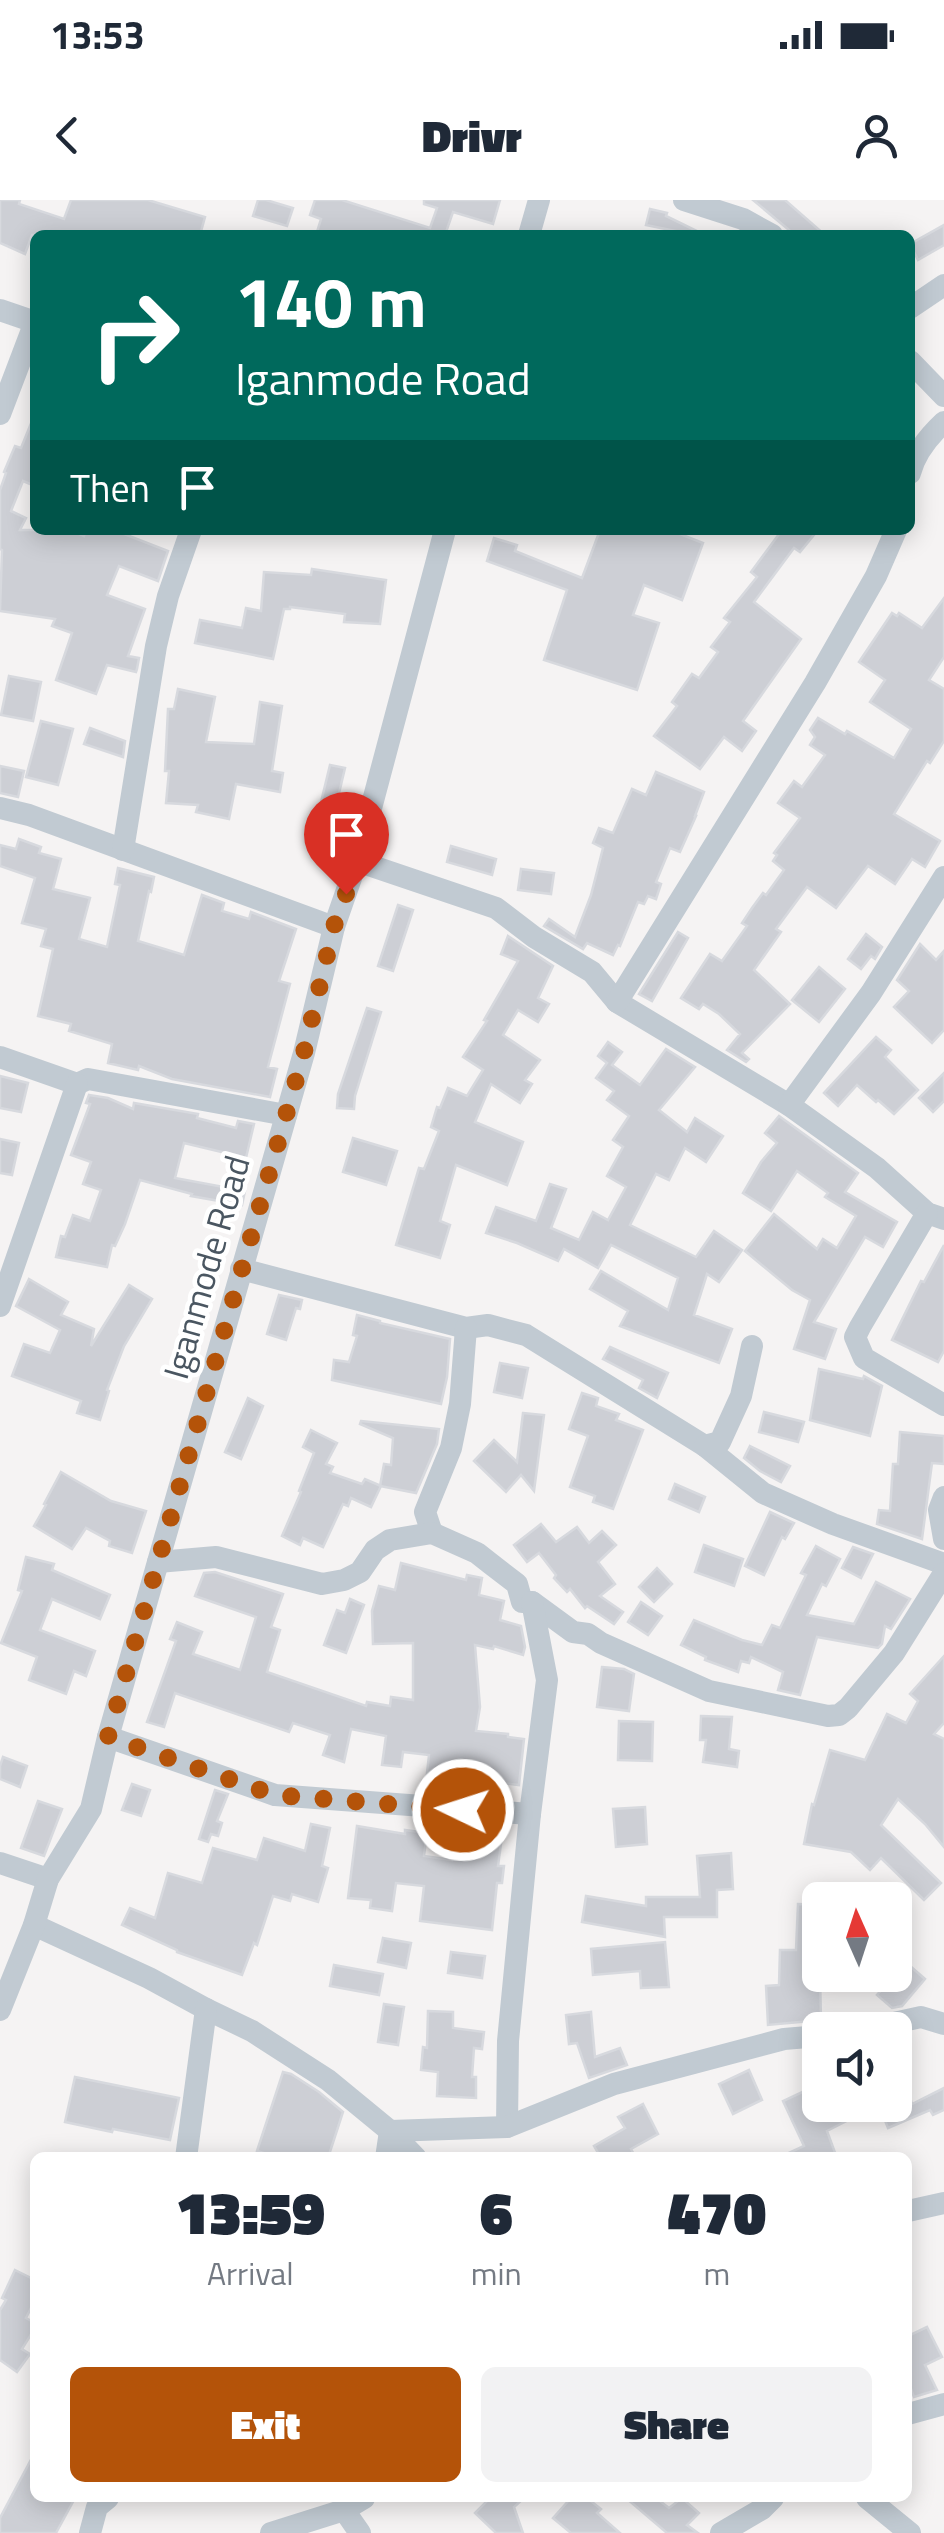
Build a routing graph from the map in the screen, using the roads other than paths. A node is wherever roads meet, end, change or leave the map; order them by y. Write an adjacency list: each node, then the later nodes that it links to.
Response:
1 (539, 200): 3 (street)
2 (684, 200): 4 (street)
3 (530, 230)
4 (763, 230)
5 (944, 285): 6 (street)
6 (915, 305)
7 (0, 310): 8 (street)
8 (30, 320)
9 (30, 335): 12 (street)
10 (915, 366): 11 (street)
11 (944, 396)
12 (0, 414)
13 (944, 422): 14 (street)
14 (915, 459)
15 (188, 535): 19 (street)
16 (443, 535): 20 (street, Iganmode Road)
17 (894, 535): 23 (street)
18 (0, 808): 19 (street)
19 (123, 850): 22 (street)
20 (357, 860): 22 (street, Iganmode Road); 23 (street)
21 (944, 877): 26 (street)
22 (334, 926): 27 (street, Iganmode Road)
23 (617, 1002): 26 (street)
24 (0, 1057): 25 (street)
25 (77, 1084): 27 (street); 30 (street)
26 (790, 1105): 28 (street)
27 (286, 1115): 29 (street, Iganmode Road)
28 (935, 1216): 33 (street)
29 (241, 1270): 31 (street); 38 (street, Iganmode Road)
30 (0, 1306)
31 (466, 1328): 34 (street); 36 (street)
32 (752, 1346): 34 (street)
33 (944, 1405)
34 (705, 1446): 39 (street)
35 (944, 1497): 37 (street)
36 (432, 1533): 38 (street); 41 (street)
37 (944, 1539)
38 (158, 1562): 42 (street, Iganmode Road)
39 (944, 1564)
40 (944, 1574): 41 (street)
41 (532, 1602): 43 (street)
42 (108, 1737): 43 (street); 45 (street, Iganmode Road)
43 (530, 1814): 52 (street)
44 (0, 1863): 45 (street)
45 (48, 1879): 46 (street, Iganmode Road)
46 (34, 1926): 47 (street, Iganmode Road); 48 (street)
47 (0, 2010)
48 (206, 2010): 53 (street); 54 (street)
49 (912, 2019): 50 (street)
50 (944, 2024)
51 (802, 2038): 52 (street)
52 (507, 2127): 53 (street)
53 (390, 2131): 55 (street); 56 (street)
54 (187, 2152)
55 (387, 2152)
56 (410, 2152)
57 (944, 2203): 58 (street)
58 (912, 2209)
59 (944, 2404): 60 (street)
60 (912, 2413)
61 (103, 2502): 65 (street)
62 (769, 2502): 68 (street)
63 (872, 2502): 69 (street)
64 (354, 2504): 66 (street); 67 (street)
65 (90, 2533)
66 (270, 2533)
67 (360, 2533)
68 (721, 2533)
69 (910, 2533)

